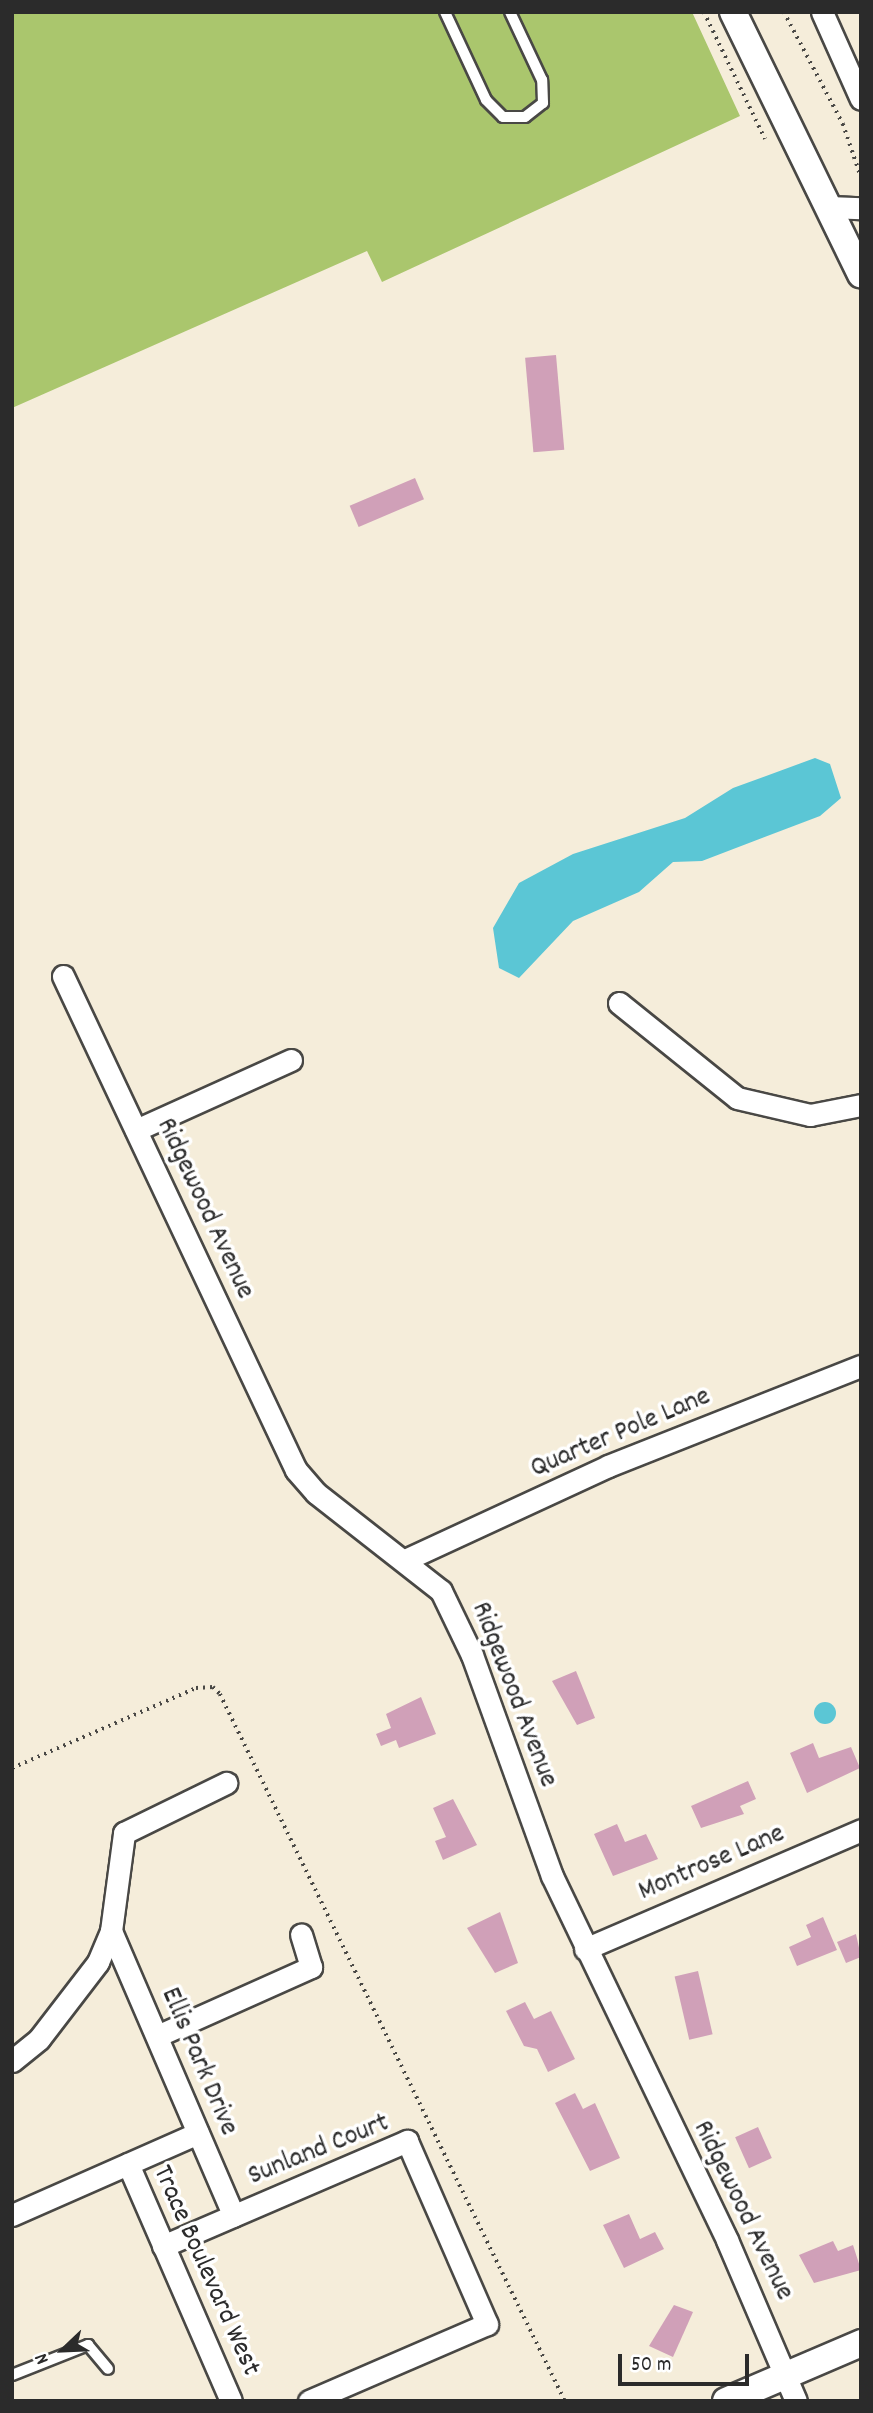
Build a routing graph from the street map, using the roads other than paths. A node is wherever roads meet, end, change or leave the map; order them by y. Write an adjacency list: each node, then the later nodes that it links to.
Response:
1 (445, 12): 2 (lane)
2 (510, 12)
3 (733, 12): 6 (street)
4 (822, 12): 5 (street)
5 (861, 99)
6 (828, 207): 7 (street); 8 (street)
7 (861, 208)
8 (859, 265)
9 (63, 976): 13 (street, Ridgewood Avenue)
10 (619, 1003): 12 (street)
11 (290, 1060): 13 (street)
12 (861, 1105)
13 (136, 1130): 15 (street, Ridgewood Avenue)
14 (861, 1366): 15 (street, Quarter Pole Lane)
15 (405, 1560): 20 (street, Ridgewood Avenue)
16 (226, 1783): 18 (street)
17 (861, 1830): 20 (street, Montrose Lane)
18 (111, 1931): 21 (street, Ellis Park Drive); 22 (street)
19 (301, 1935): 21 (street)
20 (585, 1949): 31 (street, Ridgewood Avenue)
21 (157, 2036): 23 (street, Ellis Park Drive)
22 (12, 2061)
23 (198, 2133): 24 (street); 26 (street, Ellis Park Drive)
24 (128, 2164): 25 (street); 27 (street, Trace Boulevard West)
25 (12, 2215)
26 (234, 2216): 27 (street, Sunland Court); 34 (street, Sunland Court)
27 (163, 2246): 33 (street, Trace Boulevard West)
28 (861, 2343): 31 (street)
29 (108, 2369): 30 (lane)
30 (12, 2375)
31 (785, 2375): 32 (street); 36 (street, Ridgewood Avenue)
32 (764, 2393): 35 (street)
33 (231, 2401)
34 (309, 2401)
35 (726, 2401)
36 (796, 2401)

